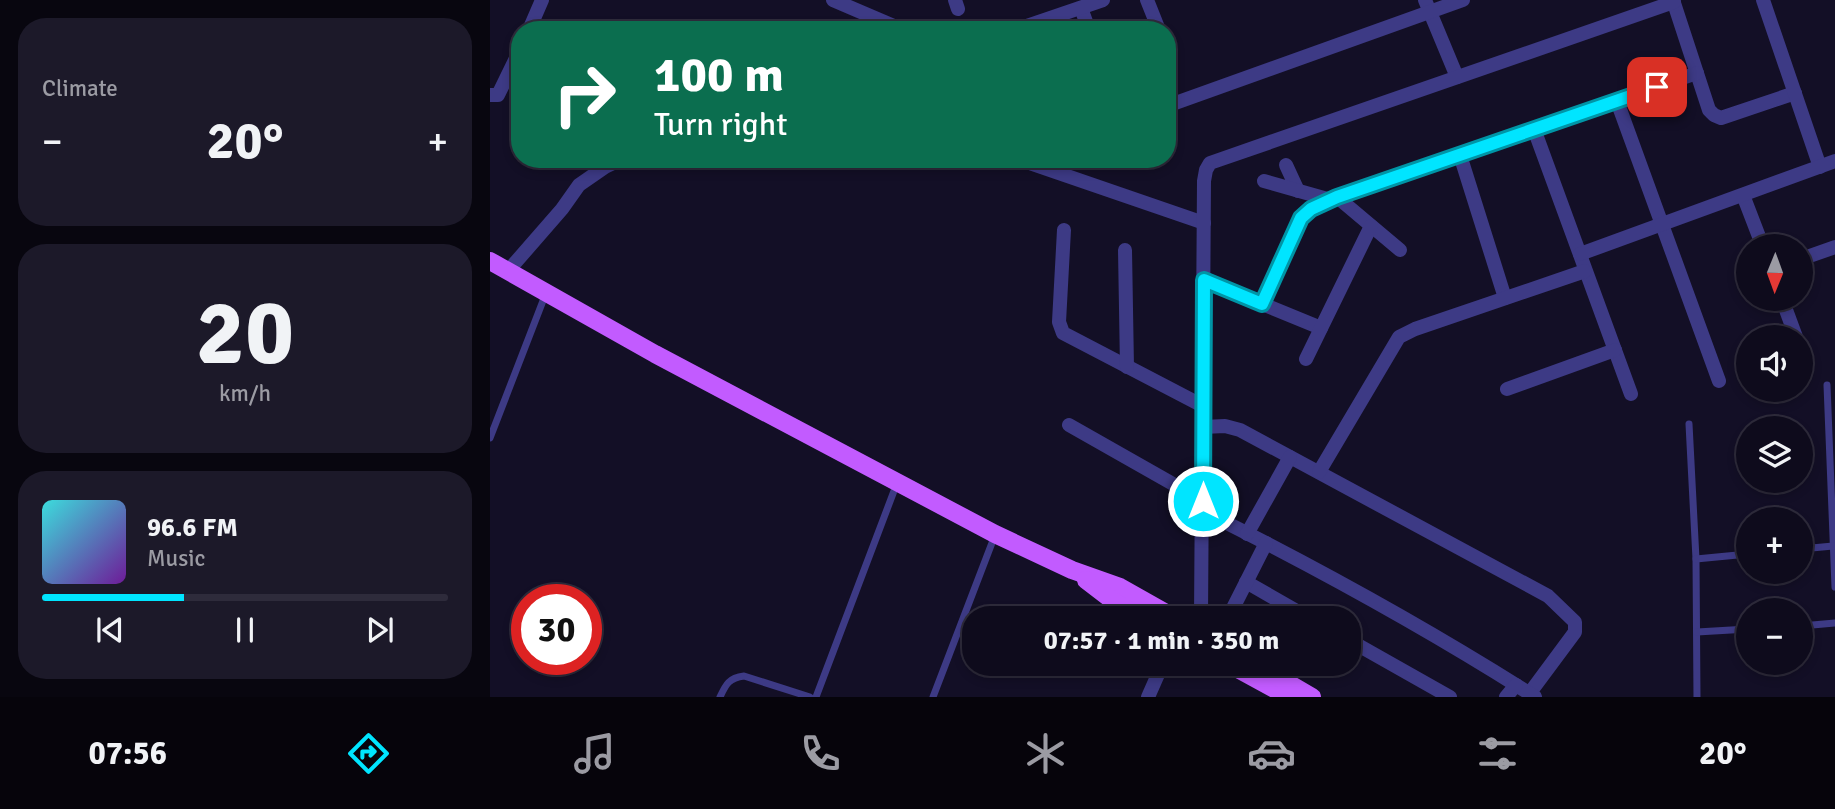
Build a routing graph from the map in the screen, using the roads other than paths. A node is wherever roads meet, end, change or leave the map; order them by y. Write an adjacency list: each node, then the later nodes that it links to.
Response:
1 (833, 0): 11 (street)
2 (1103, 0): 9 (street)
3 (1147, 0): 14 (street)
4 (1463, 0): 8 (street)
5 (1763, 0): 18 (street)
6 (1674, 1): 16 (street); 17 (street)
7 (536, 2): 10 (street)
8 (1427, 6): 17 (street); 21 (street)
9 (1081, 8): 12 (street); 13 (street)
10 (531, 21)
11 (882, 21)
12 (1042, 21)
13 (1086, 21)
14 (1155, 21)
15 (511, 70): 19 (street)
16 (1697, 73): 18 (street); 20 (street)
17 (1457, 77): 33 (street)
18 (1795, 93): 26 (street)
19 (490, 95)
20 (1617, 101): 22 (street); 34 (street)
21 (1176, 103)
22 (1534, 130): 23 (street); 41 (street)
23 (1460, 155): 32 (street); 48 (street)
24 (1835, 161): 26 (street)
25 (1286, 165): 30 (street)
26 (1819, 167): 31 (street)
27 (604, 168): 44 (street)
28 (1044, 168): 33 (street)
29 (1264, 181): 30 (street)
30 (1297, 191): 32 (street)
31 (1743, 195): 34 (street); 37 (street)
32 (1334, 199): 35 (street); 49 (street)
33 (1204, 223): 46 (street)
34 (1662, 224): 41 (street); 54 (street)
35 (1371, 226): 40 (street); 50 (street)
36 (1064, 230): 53 (street)
37 (1758, 234)
38 (1835, 247): 42 (street)
39 (1125, 250): 53 (street)
40 (1400, 250)
41 (1580, 254): 45 (street)
42 (1813, 255)
43 (490, 261): 44 (main road)
44 (508, 271): 47 (main road)
45 (1586, 271): 48 (street); 51 (street)
46 (1204, 280): 49 (street); 58 (street)
47 (547, 292): 62 (lane); 66 (main road)
48 (1505, 298): 64 (street)
49 (1262, 304): 50 (street)
50 (1321, 328): 52 (street)
51 (1615, 350): 56 (street); 57 (street)
52 (1306, 359)
53 (1127, 367): 58 (street)
54 (1719, 381)
55 (1827, 385): 65 (lane)
56 (1507, 389)
57 (1631, 394)
58 (1203, 406): 61 (street)
59 (1689, 424): 74 (lane)
60 (1069, 425): 67 (street)
61 (1203, 427): 63 (street); 67 (street)
62 (490, 438)
63 (1290, 457): 64 (street); 69 (street)
64 (1319, 472): 93 (street)
65 (1833, 478): 71 (lane)
66 (897, 482): 68 (main road); 96 (lane)
67 (1203, 506): 69 (street); 81 (street)
68 (995, 534): 76 (main road); 97 (lane)
69 (1247, 534): 70 (street)
70 (1266, 543): 77 (street); 92 (street)
71 (1833, 547): 72 (lane); 75 (lane)
72 (1813, 548)
73 (1736, 555): 74 (lane)
74 (1696, 559): 87 (lane)
75 (1834, 567): 78 (lane)
76 (1072, 570): 79 (main road); 80 (main road)
77 (1246, 582): 82 (street); 83 (street)
78 (1835, 587)
79 (1121, 606)
80 (1154, 606)
81 (1201, 606)
82 (1234, 606)
83 (1288, 606)
84 (1835, 623): 85 (lane)
85 (1813, 624)
86 (1736, 630): 87 (lane)
87 (1697, 632): 103 (lane)
88 (1361, 647): 101 (street)
89 (1157, 676): 98 (street)
90 (1251, 676): 99 (main road)
91 (1276, 676): 100 (main road)
92 (1516, 685): 93 (street); 102 (street)
93 (1532, 695)
94 (720, 697): 95 (lane)
95 (810, 697)
96 (816, 697)
97 (933, 697)
98 (1148, 697)
99 (1289, 697)
100 (1312, 697)
101 (1450, 697)
102 (1506, 697)
103 (1697, 697)

